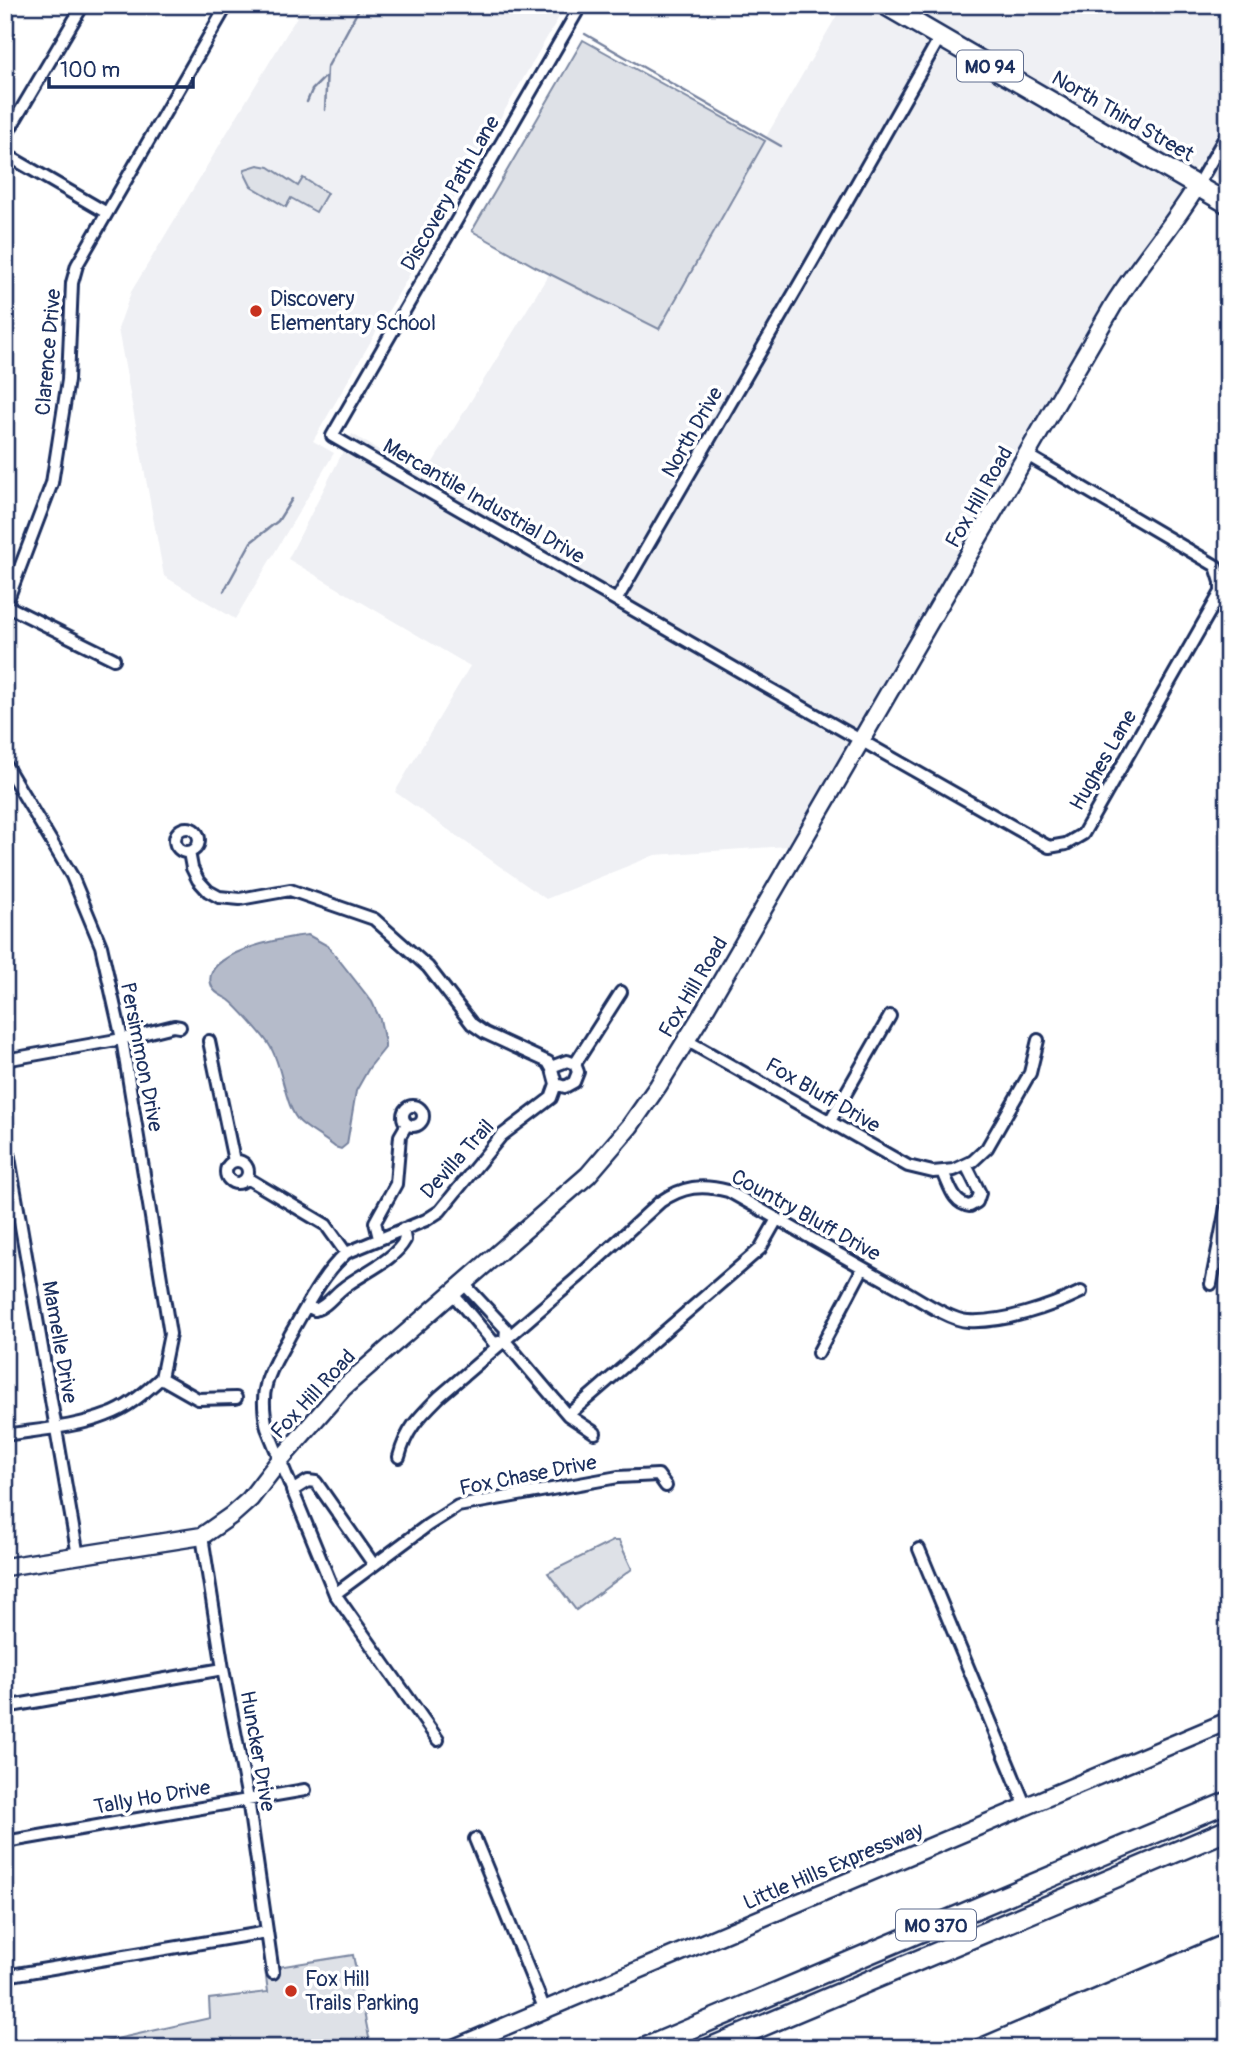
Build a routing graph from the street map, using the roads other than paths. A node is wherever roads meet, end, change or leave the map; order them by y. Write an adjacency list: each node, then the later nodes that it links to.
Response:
1 (83, 5): 7 (street)
2 (227, 5): 11 (street, Clarence Drive)
3 (581, 5): 12 (street, Discovery Path Lane)
4 (886, 5): 5 (main road, North Third Street / MO 94)
5 (940, 37): 9 (main road, North Third Street / MO 94); 16 (street, North Drive)
6 (1228, 132): 9 (street)
7 (5, 138)
8 (5, 154): 11 (street)
9 (1197, 186): 10 (main road, North Third Street / MO 94); 13 (street, Fox Hill Road)
10 (1228, 204)
11 (107, 213): 17 (street, Clarence Drive)
12 (332, 436): 16 (street, Mercantile Industrial Drive)
13 (1027, 455): 14 (street, Hughes Lane); 19 (street, Fox Hill Road)
14 (1222, 564): 15 (street, Hughes Lane)
15 (1224, 594): 19 (street, Hughes Lane)
16 (617, 599): 19 (street)
17 (6, 606): 18 (street)
18 (114, 659)
19 (862, 740): 28 (street, Fox Hill Road)
20 (5, 764): 27 (street, Persimmon Drive)
21 (189, 852): 33 (street)
22 (1228, 917): 23 (street)
23 (1228, 934)
24 (621, 992): 32 (street)
25 (891, 1016): 35 (street)
26 (180, 1027): 27 (street)
27 (122, 1039): 31 (street); 54 (street, Persimmon Drive)
28 (686, 1040): 35 (street, Fox Bluff Drive); 49 (street, Fox Hill Road)
29 (1038, 1040): 39 (street, Fox Bluff Drive)
30 (209, 1041): 38 (street)
31 (5, 1060)
32 (575, 1064): 33 (street); 34 (street)
33 (551, 1068): 34 (street)
34 (556, 1084): 44 (street, Devilla Trail)
35 (830, 1121): 40 (street, Fox Bluff Drive)
36 (407, 1124): 45 (street)
37 (5, 1134): 57 (street, Mamelle Drive)
38 (234, 1161): 41 (street); 41 (street)
39 (966, 1165): 40 (street, Fox Bluff Drive); 40 (street)
40 (943, 1172)
41 (247, 1178): 46 (street)
42 (1228, 1198): 48 (street)
43 (776, 1219): 47 (street, Country Bluff Drive); 52 (street, Country Bluff Drive); 56 (street)
44 (403, 1229): 45 (street, Devilla Trail); 51 (street)
45 (379, 1238): 46 (street, Devilla Trail)
46 (346, 1253): 51 (street, Devilla Trail)
47 (863, 1268): 50 (street, Country Bluff Drive); 53 (street)
48 (1211, 1284)
49 (458, 1288): 52 (street); 52 (street); 61 (street, Fox Hill Road)
50 (1081, 1293)
51 (307, 1306): 61 (street, Devilla Trail)
52 (505, 1341): 56 (street); 60 (street, Country Bluff Drive)
53 (818, 1353)
54 (161, 1378): 55 (street); 57 (street)
55 (236, 1398)
56 (568, 1415): 58 (street)
57 (55, 1427): 59 (street); 66 (street, Mamelle Drive)
58 (595, 1433)
59 (5, 1435)
60 (399, 1457)
61 (280, 1460): 63 (street, Devilla Trail); 64 (street, Fox Hill Road)
62 (666, 1486): 67 (street, Fox Chase Drive)
63 (292, 1491): 67 (street); 69 (street, Devilla Trail)
64 (202, 1536): 66 (street, Fox Hill Road); 70 (street, Huncker Drive)
65 (919, 1549): 77 (street)
66 (78, 1556): 68 (street, Fox Hill Road)
67 (374, 1565): 69 (street, Fox Chase Drive)
68 (5, 1567)
69 (335, 1594): 73 (street, Devilla Trail)
70 (223, 1669): 71 (street); 75 (street, Huncker Drive)
71 (5, 1707)
72 (1228, 1721): 77 (street, Little Hills Expressway)
73 (438, 1741)
74 (305, 1790): 75 (street, Tally Ho Drive)
75 (248, 1800): 80 (street, Tally Ho Drive); 81 (street, Huncker Drive)
76 (1228, 1802): 86 (highway, MO 370)
77 (1026, 1807): 84 (street, Little Hills Expressway)
78 (1228, 1829): 87 (highway, MO 370)
79 (475, 1839): 84 (street)
80 (5, 1842)
81 (267, 1932): 82 (street, Huncker Drive); 83 (street)
82 (273, 1973)
83 (5, 1976)
84 (545, 2010): 85 (street, Little Hills Expressway)
85 (454, 2048)
86 (645, 2048)
87 (710, 2048)

